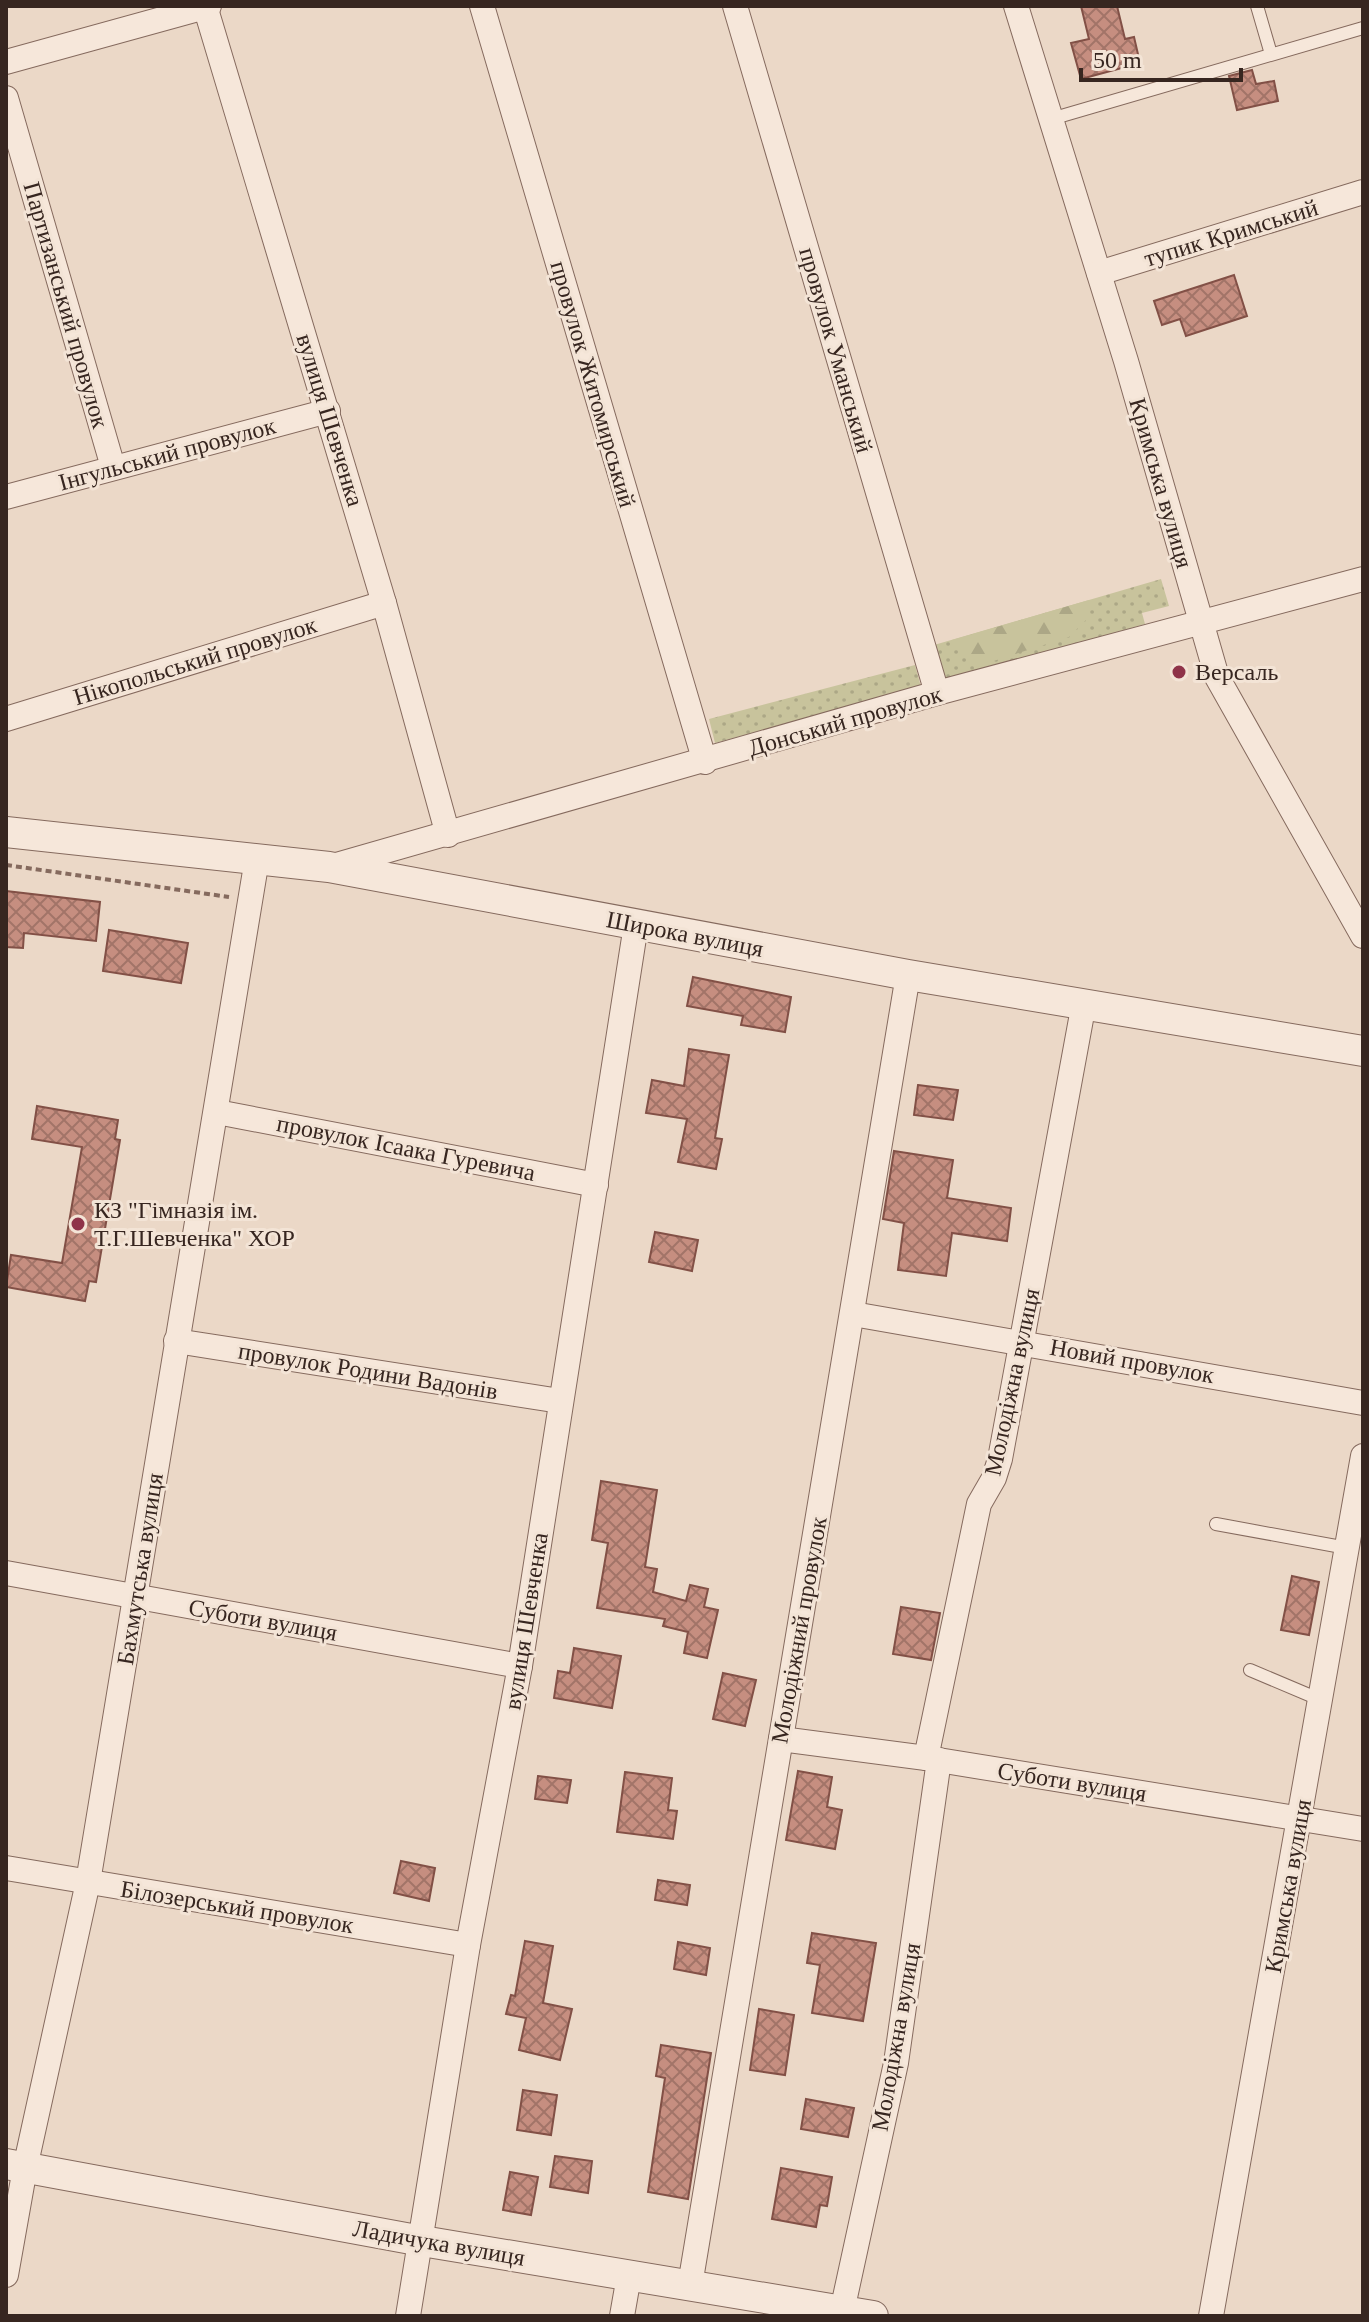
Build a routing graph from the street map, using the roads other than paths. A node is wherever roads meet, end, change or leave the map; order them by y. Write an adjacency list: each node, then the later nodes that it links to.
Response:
1 (207, 6): 8 (street); 13 (street, вулиця Шевченка)
2 (482, 6): 21 (street, провулок Житомирський)
3 (735, 6): 19 (street, провулок Уманський)
4 (1016, 6): 10 (street, Кримська вулиця)
5 (1257, 6): 7 (lane)
6 (1363, 28): 7 (lane)
7 (1271, 54): 10 (lane)
8 (6, 62)
9 (6, 98): 14 (street, Партизанський провулок)
10 (1051, 119): 12 (street, Кримська вулиця)
11 (1363, 192): 12 (street, тупик Кримський)
12 (1099, 273): 18 (street, Кримська вулиця)
13 (328, 411): 14 (street, Інгульський провулок); 17 (street, вулиця Шевченка)
14 (113, 467): 15 (street, Інгульський провулок)
15 (6, 497)
16 (1363, 579): 18 (street, Донський провулок)
17 (384, 603): 20 (street, Нікопольський провулок); 23 (street, вулиця Шевченка)
18 (1203, 624): 19 (street, Донський провулок); 27 (street, Кримська вулиця)
19 (937, 693): 21 (street, Донський провулок)
20 (6, 719)
21 (705, 762): 23 (street, Донський провулок)
22 (6, 832): 24 (street, Широка вулиця)
23 (448, 835): 25 (street, Донський провулок)
24 (257, 859): 25 (street, Широка вулиця); 31 (street, Бахмутська вулиця)
25 (329, 867): 26 (street, Широка вулиця)
26 (636, 925): 28 (street, Широка вулиця); 32 (street, вулиця Шевченка)
27 (1363, 936)
28 (908, 975): 29 (street, Широка вулиця); 33 (street, Молодіжний провулок)
29 (1084, 1003): 30 (street, Широка вулиця); 35 (street, Молодіжна вулиця)
30 (1363, 1051)
31 (217, 1112): 32 (street, провулок Ісаака Гуревича); 34 (street, Бахмутська вулиця)
32 (596, 1185): 36 (street, вулиця Шевченка)
33 (853, 1314): 35 (street, Новий провулок); 46 (street, Молодіжний провулок)
34 (176, 1341): 36 (street, провулок Родини Вадонів); 42 (street, Бахмутська вулиця)
35 (1022, 1341): 37 (street, Новий провулок); 47 (street, Молодіжна вулиця)
36 (560, 1401): 43 (street, вулиця Шевченка)
37 (1363, 1403)
38 (1363, 1456): 40 (street, Кримська вулиця)
39 (1216, 1524): 40 (lane)
40 (1347, 1548): 45 (street, Кримська вулиця)
41 (6, 1573): 42 (street, Суботи вулиця)
42 (136, 1597): 43 (street, Суботи вулиця); 51 (street, Бахмутська вулиця)
43 (520, 1666): 52 (street, вулиця Шевченка)
44 (1250, 1670): 45 (lane)
45 (1321, 1700): 48 (street, Кримська вулиця)
46 (781, 1739): 47 (street, Суботи вулиця); 57 (street, Молодіжний провулок)
47 (933, 1759): 48 (street, Суботи вулиця); 58 (street, Молодіжна вулиця)
48 (1301, 1818): 49 (street, Суботи вулиця); 62 (street, Кримська вулиця)
49 (1363, 1829)
50 (6, 1868): 51 (street, Білозерський провулок)
51 (88, 1882): 52 (street, Білозерський провулок); 53 (street, Бахмутська вулиця)
52 (468, 1945): 54 (street, вулиця Шевченка)
53 (16, 2166): 54 (street, Ладичука вулиця); 55 (street, Бахмутська вулиця)
54 (422, 2241): 56 (street, Ладичука вулиця); 59 (street, вулиця Шевченка)
55 (6, 2275)
56 (629, 2276): 57 (street, Ладичука вулиця); 60 (street)
57 (690, 2285): 58 (street, Ладичука вулиця)
58 (842, 2311): 61 (street, Ладичука вулиця)
59 (408, 2316)
60 (622, 2316)
61 (873, 2316)
62 (1211, 2316)

